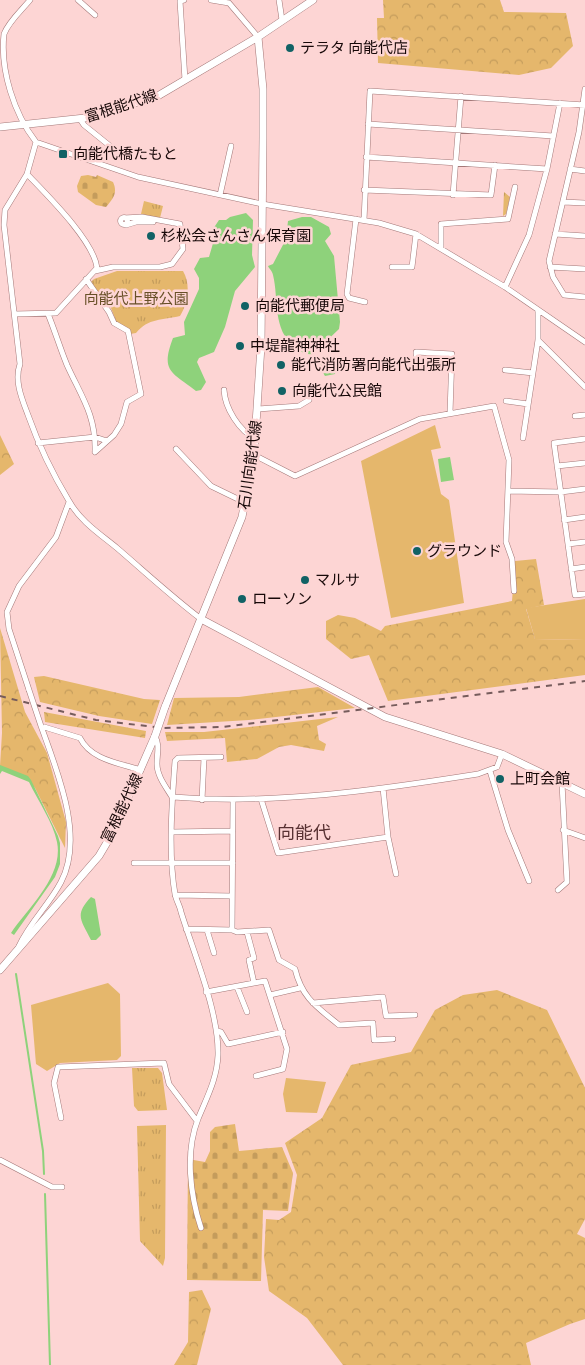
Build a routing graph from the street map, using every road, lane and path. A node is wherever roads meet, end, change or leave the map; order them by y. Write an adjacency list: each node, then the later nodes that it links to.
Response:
1 (30, 0): 19 (street)
2 (78, 0): 9 (street)
3 (184, 0): 12 (street)
4 (211, 0): 8 (street)
5 (236, 0): 8 (street)
6 (279, 0): 10 (street)
7 (313, 0): 10 (main road)
8 (229, 3): 11 (street)
9 (94, 15)
10 (282, 20): 11 (main road)
11 (258, 36): 12 (main road, 富根能代線); 41 (main road, 石川向能代線)
12 (185, 80): 17 (main road, 富根能代線)
13 (585, 89): 16 (street)
14 (461, 96): 15 (street); 18 (street); 21 (street)
15 (560, 103): 16 (street); 22 (street)
16 (584, 105): 23 (street)
17 (80, 119): 19 (main road, 富根能代線); 26 (street)
18 (368, 124): 21 (street); 28 (street)
19 (23, 125): 20 (main road, 富根能代線); 25 (street)
20 (0, 127)
21 (459, 131): 22 (street); 29 (street)
22 (553, 136): 31 (street)
23 (578, 137): 24 (street); 32 (street)
24 (585, 138)
25 (36, 142): 34 (street); 37 (street)
26 (110, 146)
27 (231, 146): 37 (street)
28 (366, 157): 29 (street); 36 (street)
29 (456, 163): 30 (street); 38 (street)
30 (494, 166): 31 (street); 38 (street)
31 (547, 169): 54 (street)
32 (570, 170): 33 (street); 39 (street)
33 (585, 171)
34 (27, 174): 52 (street); 58 (street)
35 (515, 187): 48 (street)
36 (364, 190): 38 (street); 43 (street)
37 (220, 195): 41 (street)
38 (453, 195)
39 (562, 202): 40 (street); 46 (street)
40 (585, 203)
41 (262, 204): 42 (street); 70 (main road, 石川向能代線)
42 (356, 219): 43 (street); 56 (street)
43 (364, 220): 45 (street)
44 (180, 225): 44 (street); 52 (street)
45 (416, 234): 48 (street); 49 (street)
46 (555, 234): 47 (street); 50 (street)
47 (585, 236)
48 (441, 248): 54 (street)
49 (392, 267)
50 (550, 267): 51 (street); 55 (street)
51 (585, 269)
52 (95, 271): 53 (street)
53 (86, 279): 59 (street); 78 (street)
54 (505, 287): 57 (street)
55 (585, 297)
56 (365, 302)
57 (538, 310): 60 (street); 61 (street)
58 (15, 314): 59 (street); 79 (street)
59 (48, 314): 74 (street)
60 (538, 340): 64 (street); 65 (street)
61 (585, 342)
62 (417, 368): 71 (street)
63 (505, 370): 64 (street)
64 (533, 373): 69 (street)
65 (585, 387)
66 (224, 390): 77 (street)
67 (309, 400): 70 (street)
68 (506, 401): 69 (street)
69 (528, 404): 75 (street)
70 (258, 409): 77 (main road, 石川向能代線)
71 (450, 413): 81 (street); 85 (street)
72 (585, 415): 73 (street)
73 (576, 416)
74 (95, 437): 78 (street); 78 (street); 79 (street)
75 (523, 438)
76 (585, 439): 83 (street)
77 (256, 440): 81 (main road, 石川向能代線)
78 (107, 441)
79 (38, 443): 87 (street)
80 (176, 449): 88 (street)
81 (254, 456): 88 (main road, 石川向能代線)
82 (585, 463): 83 (street)
83 (557, 466): 86 (street)
84 (585, 489): 86 (street)
85 (508, 491): 86 (street); 95 (street)
86 (561, 492): 90 (street)
87 (69, 502): 97 (street); 98 (street, bridge)
88 (246, 503): 97 (main road, 石川向能代線)
89 (585, 517): 90 (street)
90 (564, 520): 92 (street)
91 (585, 542): 92 (street)
92 (568, 544): 94 (street)
93 (585, 567): 94 (street)
94 (571, 569): 96 (street)
95 (514, 591)
96 (585, 594)
97 (202, 619): 99 (main road, 富根能代線, bridge); 100 (main road)
98 (41, 726): 103 (street); 129 (street)
99 (155, 736): 103 (main road, 富根能代線); 108 (street)
100 (502, 754): 104 (street); 105 (main road)
101 (221, 757): 102 (street)
102 (204, 758): 108 (street); 110 (street)
103 (141, 770): 129 (main road, 富根能代線)
104 (490, 771): 106 (street); 121 (street)
105 (562, 783): 107 (main road); 112 (street)
106 (383, 788): 109 (street); 115 (street)
107 (585, 794)
108 (173, 797): 110 (street); 114 (street)
109 (261, 799): 111 (street); 115 (street)
110 (202, 800): 111 (street)
111 (233, 801): 113 (street)
112 (564, 830): 116 (street); 122 (street)
113 (233, 831): 114 (street); 119 (street)
114 (172, 832): 118 (street)
115 (388, 836): 120 (street)
116 (585, 838)
117 (134, 863): 118 (street)
118 (173, 863): 119 (street); 123 (street)
119 (233, 863): 124 (street)
120 (396, 874)
121 (529, 881)
122 (558, 890)
123 (175, 895): 124 (street); 125 (street)
124 (232, 896): 127 (street)
125 (186, 929): 126 (street); 135 (street)
126 (207, 930): 127 (street); 130 (street)
127 (232, 930): 128 (street)
128 (247, 932): 132 (street); 134 (street)
129 (18, 949): 131 (main road, 富根能代線)
130 (214, 953)
131 (0, 970)
132 (254, 983): 133 (street); 136 (street)
133 (237, 987): 135 (street); 138 (street)
134 (300, 988): 136 (street); 137 (street)
135 (206, 992): 140 (street)
136 (270, 995): 141 (street)
137 (313, 1003): 139 (street); 142 (street)
138 (246, 1012)
139 (415, 1015)
140 (217, 1031): 141 (street); 145 (street)
141 (282, 1032): 143 (street)
142 (393, 1038)
143 (256, 1076)
144 (61, 1118): 145 (street)
145 (197, 1121): 148 (street)
146 (0, 1160): 147 (street)
147 (62, 1187)
148 (201, 1228)

